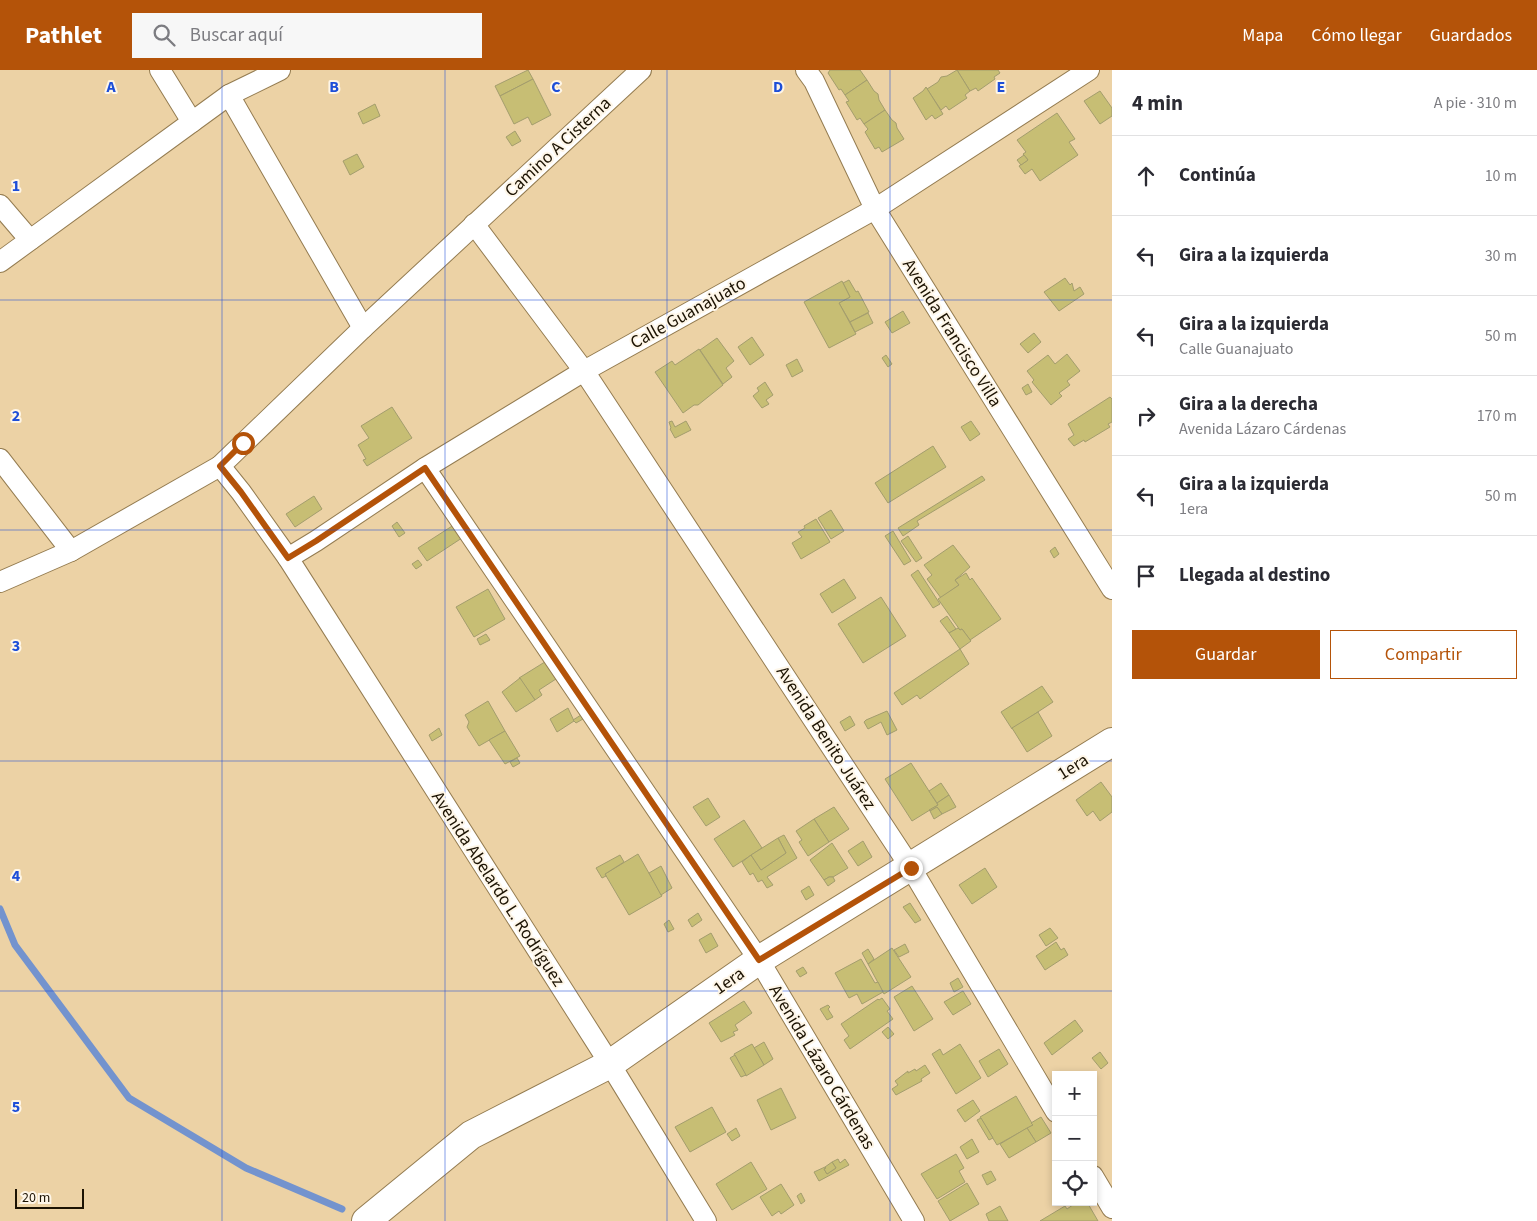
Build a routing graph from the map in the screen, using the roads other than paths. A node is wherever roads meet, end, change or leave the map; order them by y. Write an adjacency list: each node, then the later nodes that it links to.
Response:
1 (160, 70): 7 (street)
2 (280, 70): 6 (street)
3 (640, 70): 10 (street, Camino A Cisterna)
4 (806, 70): 9 (street, Avenida Francisco Villa)
5 (1089, 70): 9 (street, Calle Guanajuato)
6 (230, 95): 7 (street); 13 (street)
7 (192, 122): 11 (street)
8 (0, 205): 11 (street)
9 (875, 209): 14 (street, Calle Guanajuato); 21 (street, Avenida Francisco Villa)
10 (474, 224): 13 (street, Camino A Cisterna); 14 (street, Avenida Benito Juárez)
11 (30, 240): 12 (street)
12 (0, 262)
13 (363, 328): 16 (street, Camino A Cisterna)
14 (584, 371): 17 (street, Calle Guanajuato); 23 (street, Avenida Benito Juárez)
15 (0, 459): 18 (street)
16 (220, 466): 18 (street, Camino A Cisterna); 19 (street, Avenida Abelardo L. Rodríguez)
17 (425, 468): 19 (street, Calle Guanajuato); 24 (street, Avenida Lázaro Cárdenas)
18 (71, 551): 20 (street, Camino A Cisterna)
19 (288, 558): 25 (street, Avenida Abelardo L. Rodríguez)
20 (0, 582)
21 (1112, 589)
22 (1112, 742): 23 (main road, 1era)
23 (911, 868): 24 (main road, 1era); 26 (street, Avenida Benito Juárez)
24 (759, 960): 25 (main road, 1era); 31 (street, Avenida Lázaro Cárdenas)
25 (610, 1064): 29 (main road, 1era); 30 (street, Avenida Abelardo L. Rodríguez)
26 (1052, 1105)
27 (1097, 1183): 28 (street)
28 (1112, 1208)
29 (366, 1221)
30 (706, 1221)
31 (914, 1221)

